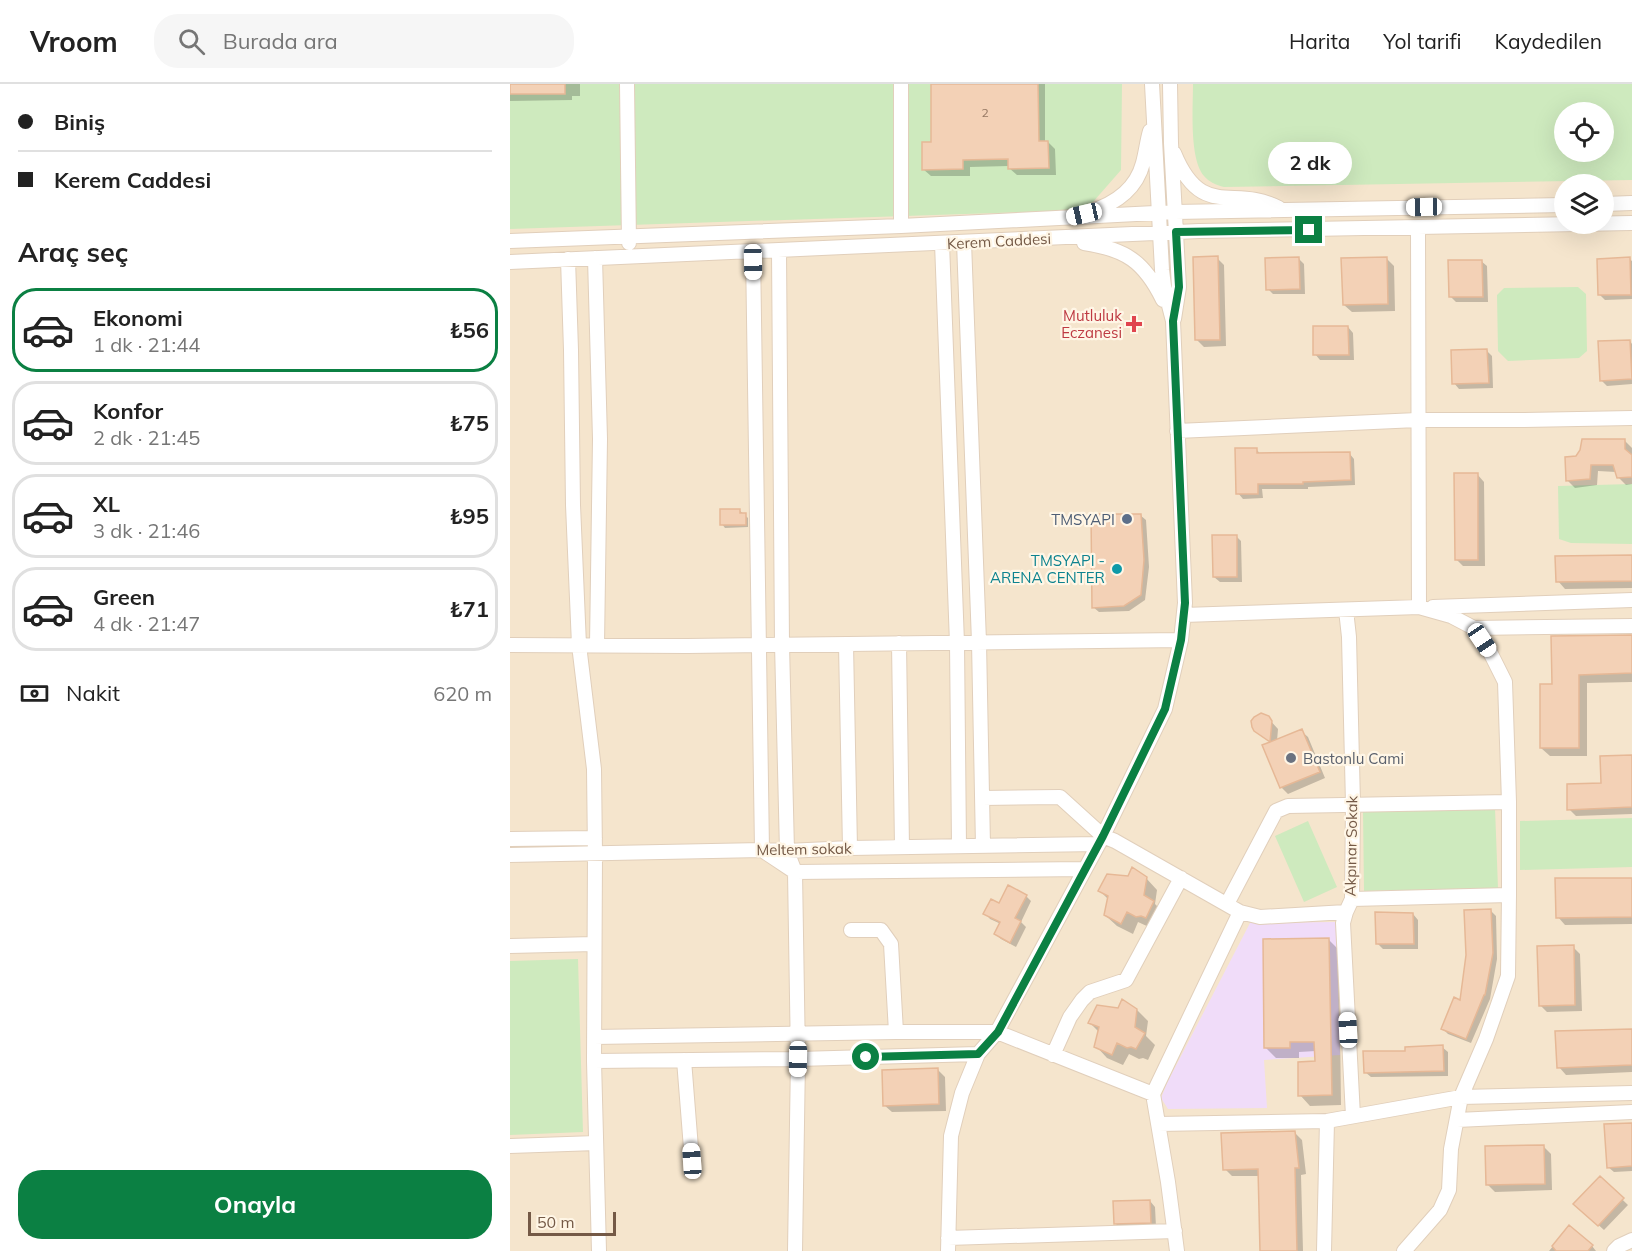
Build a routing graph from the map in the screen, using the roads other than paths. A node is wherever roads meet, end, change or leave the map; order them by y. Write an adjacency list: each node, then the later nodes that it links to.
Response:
1 (627, 84): 19 (street)
2 (901, 84): 15 (street)
3 (1152, 84): 5 (street)
4 (1170, 84): 6 (street)
5 (1154, 120): 12 (street); 13 (street)
6 (1171, 143): 10 (street); 11 (street)
7 (1632, 203): 8 (street)
8 (1614, 204)
9 (1554, 205): 10 (street, Kerem Caddesi)
10 (1284, 210): 11 (street, Kerem Caddesi)
11 (1175, 212): 12 (street, Kerem Caddesi); 17 (street)
12 (1159, 213): 13 (street, Kerem Caddesi); 18 (street)
13 (1066, 218): 15 (street, Kerem Caddesi)
14 (1632, 223): 16 (street, Kerem Caddesi)
15 (901, 226): 19 (street, Kerem Caddesi)
16 (1418, 228): 17 (street, Kerem Caddesi); 32 (street)
17 (1176, 232): 18 (street, Kerem Caddesi); 30 (street)
18 (1160, 233): 20 (street, Kerem Caddesi); 30 (street)
19 (629, 236): 21 (street, Kerem Caddesi); 26 (street)
20 (1056, 238): 22 (street, Kerem Caddesi); 30 (street)
21 (510, 241)
22 (963, 242): 23 (street, Kerem Caddesi); 41 (street)
23 (942, 243): 24 (street, Kerem Caddesi); 43 (street)
24 (779, 251): 25 (street, Kerem Caddesi); 44 (street)
25 (753, 252): 26 (street, Kerem Caddesi); 49 (street)
26 (629, 257): 27 (street, Kerem Caddesi)
27 (595, 258): 28 (street, Kerem Caddesi); 48 (street)
28 (568, 260): 29 (street, Kerem Caddesi); 47 (street)
29 (510, 262)
30 (1173, 321): 33 (street)
31 (1632, 418): 32 (street)
32 (1417, 420): 33 (street); 35 (street)
33 (1177, 431): 37 (street)
34 (1632, 600): 35 (street)
35 (1419, 607): 36 (street); 39 (street)
36 (1346, 610): 37 (street); 52 (street, Akpınar Sokak)
37 (1184, 615): 40 (street)
38 (1632, 626): 39 (street)
39 (1474, 628): 51 (street)
40 (1181, 640): 41 (street); 55 (street)
41 (979, 642): 43 (street); 50 (street)
42 (899, 643): 43 (street); 45 (street); 58 (street)
43 (957, 643): 56 (street)
44 (782, 644): 45 (street); 49 (street); 61 (street)
45 (846, 644): 59 (street)
46 (510, 645): 47 (street)
47 (579, 645): 48 (street); 53 (street)
48 (597, 645): 49 (street)
49 (758, 645): 60 (street)
50 (982, 798): 55 (street); 57 (street)
51 (1509, 802): 52 (street); 67 (street)
52 (1353, 804): 68 (street, Akpınar Sokak); 69 (street)
53 (595, 838): 54 (street); 62 (street)
54 (510, 839)
55 (1101, 840): 57 (street, Meltem sokak); 64 (street); 66 (street)
56 (959, 846): 57 (street, Meltem sokak); 58 (street, Meltem sokak)
57 (983, 846)
58 (902, 847): 59 (street, Meltem sokak)
59 (850, 848): 61 (street, Meltem sokak)
60 (762, 850): 61 (street, Meltem sokak); 62 (street, Meltem sokak); 65 (street)
61 (787, 851): 65 (street)
62 (595, 854): 63 (street, Meltem sokak); 72 (street)
63 (510, 855)
64 (1084, 869): 65 (street, Meltem sokak); 75 (street)
65 (795, 872): 76 (street)
66 (1181, 878): 69 (street); 79 (street)
67 (1509, 895): 68 (street); 85 (street)
68 (1352, 898): 70 (street, Akpınar Sokak)
69 (1233, 908): 70 (street); 84 (street)
70 (1346, 912): 87 (street, Akpınar Sokak)
71 (850, 930): 74 (street)
72 (594, 944): 73 (street); 77 (street)
73 (510, 946)
74 (896, 1032): 75 (street); 76 (street)
75 (998, 1032): 78 (street); 79 (street)
76 (797, 1034): 77 (street); 80 (street)
77 (594, 1037): 81 (street)
78 (978, 1054): 80 (street); 96 (street)
79 (1053, 1055): 84 (street)
80 (798, 1059): 82 (street); 98 (street)
81 (594, 1060): 82 (street); 91 (street)
82 (684, 1060): 93 (street)
83 (1632, 1093): 85 (street)
84 (1153, 1094): 90 (street)
85 (1461, 1097): 87 (street); 88 (street)
86 (1632, 1112): 88 (street)
87 (1353, 1116): 89 (street)
88 (1457, 1120): 101 (street)
89 (1327, 1121): 90 (street); 100 (street)
90 (1158, 1124): 94 (street)
91 (596, 1143): 92 (street); 97 (street)
92 (510, 1146)
93 (692, 1161)
94 (1175, 1231): 96 (street); 99 (street)
95 (1632, 1240): 102 (street)
96 (948, 1244)
97 (599, 1251)
98 (795, 1251)
99 (1177, 1251)
100 (1324, 1251)
101 (1404, 1251)
102 (1614, 1251)

